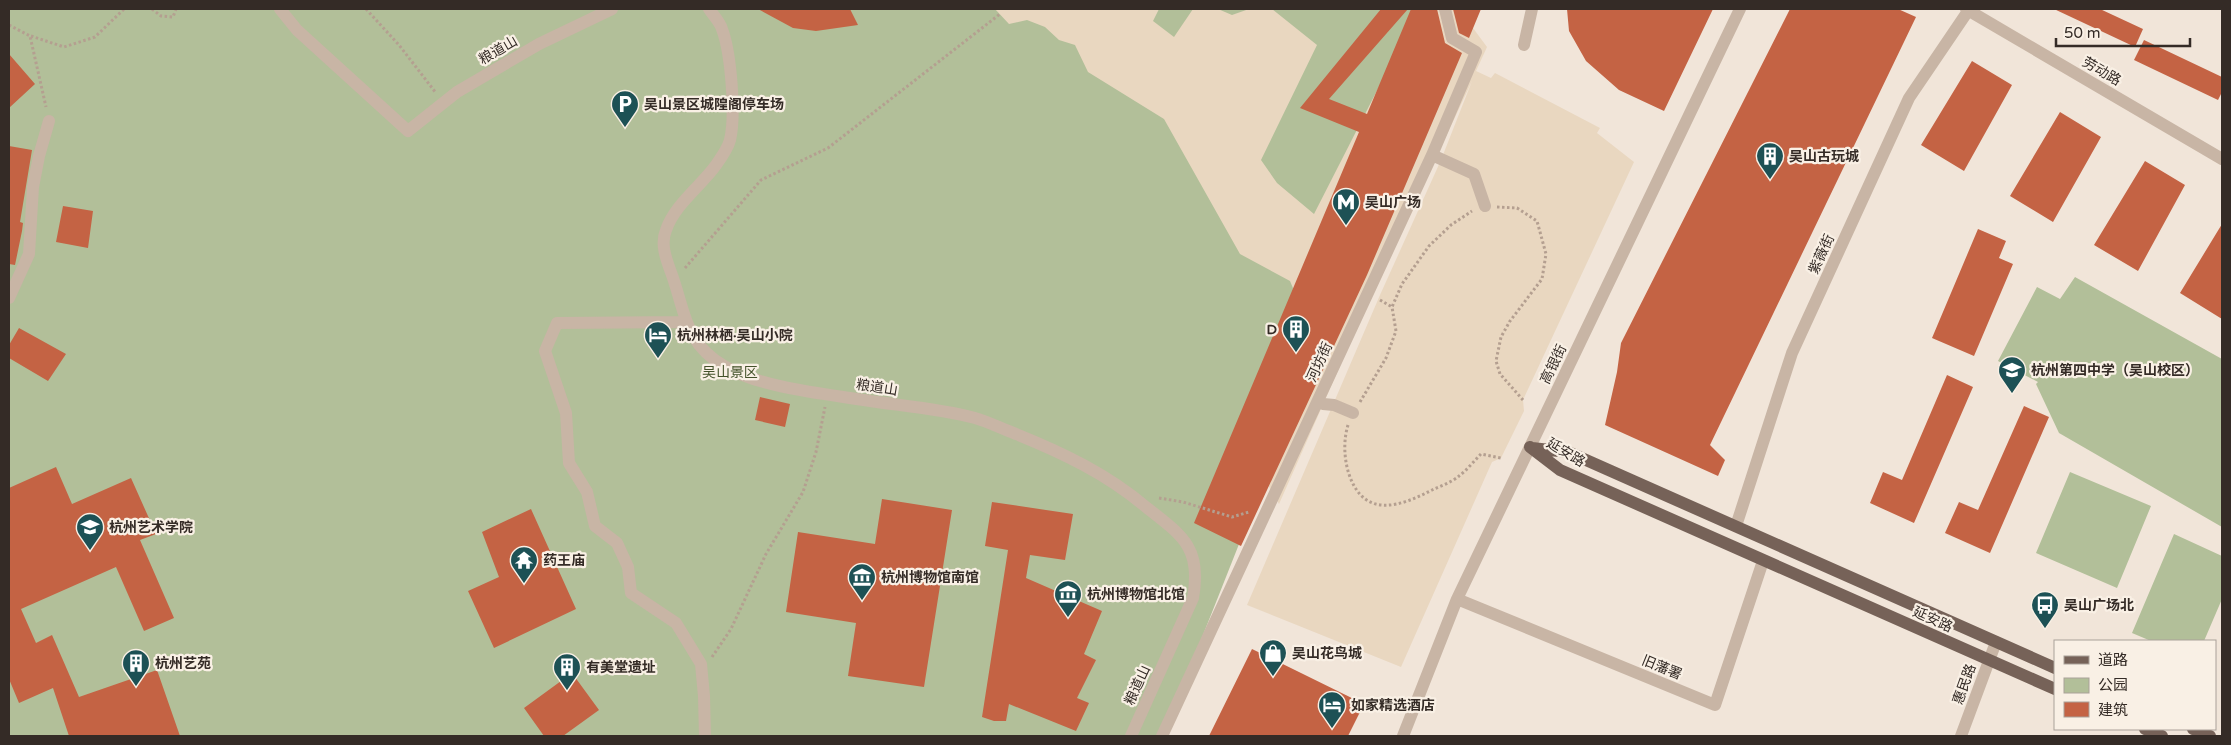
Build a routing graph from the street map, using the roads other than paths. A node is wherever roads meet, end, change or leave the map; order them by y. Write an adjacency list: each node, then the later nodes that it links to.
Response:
1 (280, 9): 2 (street, 粮道山)
2 (612, 9)
3 (709, 9): 14 (street, 粮道山)
4 (1445, 9): 10 (street, 河坊街)
5 (1532, 9): 8 (street)
6 (1740, 9): 17 (street, 高银街)
7 (1967, 10): 11 (street, 劳动路); 18 (street, 紫薇街)
8 (1524, 46)
9 (49, 121): 13 (street)
10 (1432, 155): 12 (street); 29 (street, 河坊街)
11 (2222, 159)
12 (1485, 206)
13 (9, 298)
14 (685, 322): 27 (street); 28 (street, 粮道山)
15 (1323, 404): 16 (street)
16 (1352, 412)
17 (1530, 447): 18 (main road, 延安路); 19 (main road, 延安路); 20 (street, 高银街)
18 (1736, 526): 21 (main road, 延安路)
19 (1763, 561): 20 (street, 旧藩署); 22 (main road, 延安路)
20 (1456, 599): 30 (street, 高银街)
21 (1996, 642): 22 (street, 惠民路); 23 (main road, 延安路)
22 (1989, 660): 24 (main road, 延安路); 31 (street, 惠民路)
23 (2054, 668)
24 (2054, 689)
25 (2147, 730): 32 (main road)
26 (2195, 730): 33 (main road)
27 (705, 736)
28 (1131, 736)
29 (1162, 736)
30 (1403, 736)
31 (1961, 736)
32 (2162, 736)
33 (2210, 736)

